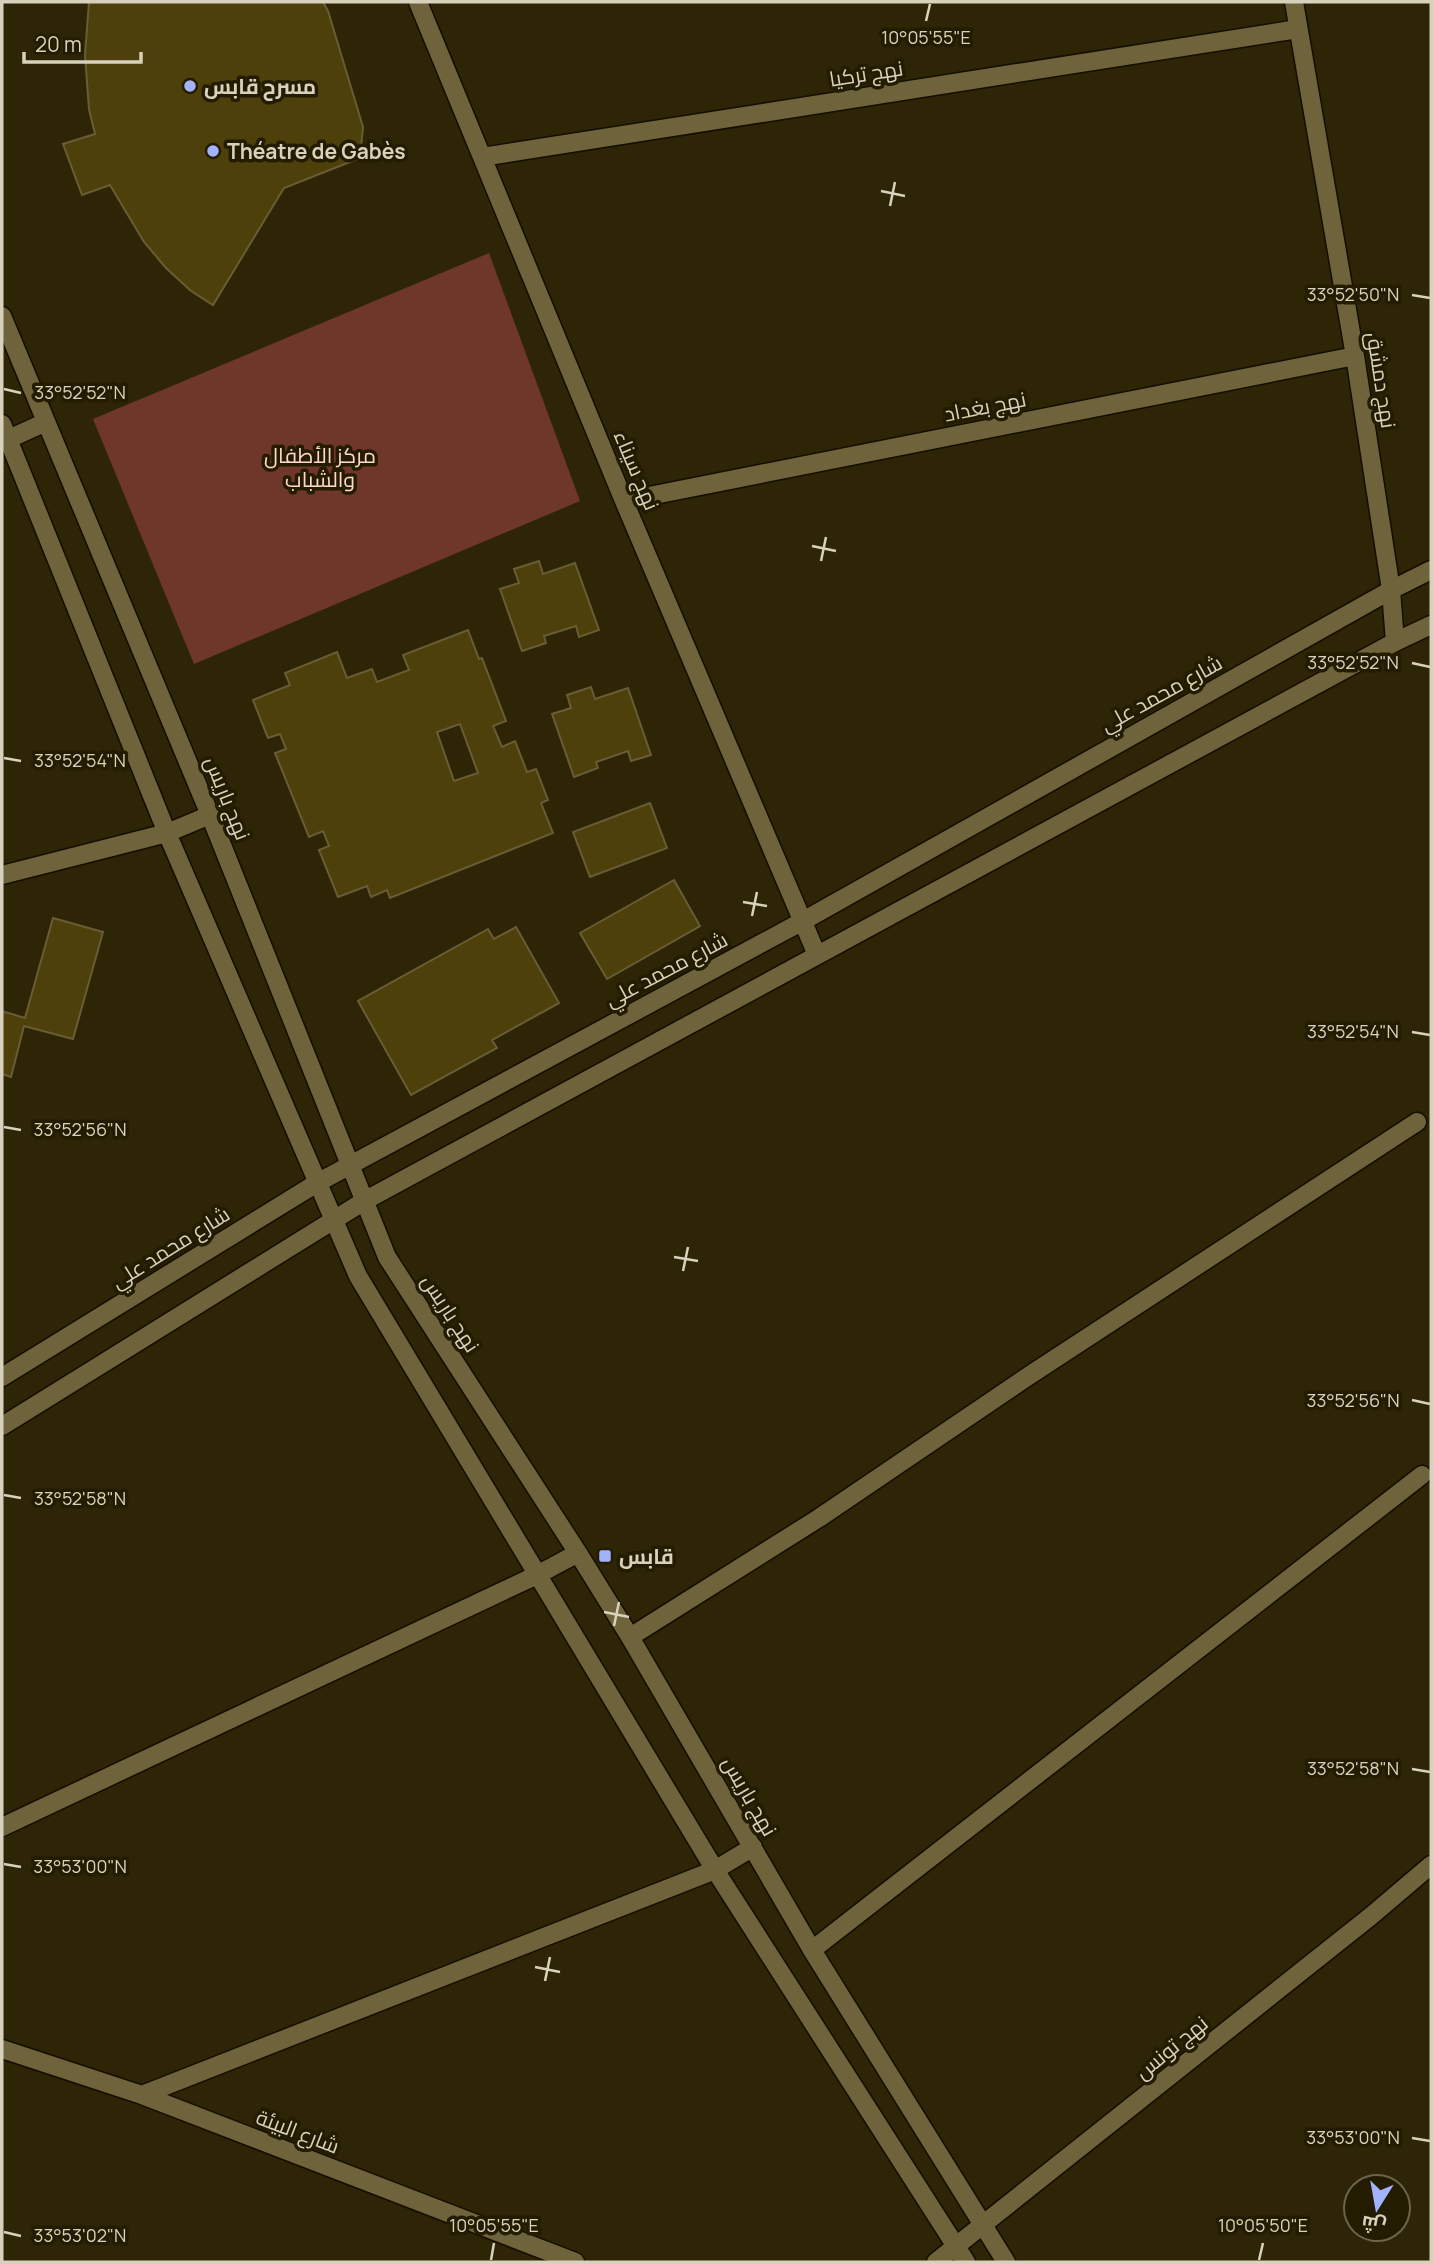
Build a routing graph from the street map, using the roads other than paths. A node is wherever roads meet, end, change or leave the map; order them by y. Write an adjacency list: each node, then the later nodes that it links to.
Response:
1 (418, 2): 4 (street, نهج سيناء)
2 (1294, 2): 3 (street, نهج دمشق)
3 (1298, 29): 4 (street, نهج تركيا); 6 (street, نهج دمشق)
4 (482, 156): 9 (street, نهج سيناء)
5 (2, 316): 7 (street, نهج باريس)
6 (1355, 356): 9 (street, نهج بغداد); 11 (street, نهج دمشق)
7 (46, 422): 8 (street); 14 (street, نهج باريس)
8 (4, 435): 15 (street)
9 (624, 501): 17 (street, نهج سيناء)
10 (1431, 570): 11 (street, شارع محمد علي)
11 (1391, 590): 13 (street, نهج دمشق); 17 (street, شارع محمد علي)
12 (1431, 625): 13 (street)
13 (1395, 642): 18 (street)
14 (210, 815): 15 (street); 20 (street, نهج باريس)
15 (167, 833): 16 (street); 21 (street)
16 (2, 875)
17 (803, 922): 18 (street, نهج سيناء); 20 (street, شارع محمد علي)
18 (817, 955): 22 (street)
19 (1417, 1122): 29 (street)
20 (351, 1165): 21 (street, شارع محمد علي); 22 (street, نهج باريس)
21 (317, 1183): 23 (street); 24 (street, شارع محمد علي)
22 (366, 1200): 23 (street); 27 (street, نهج باريس)
23 (332, 1220): 25 (street); 28 (street)
24 (2, 1377)
25 (2, 1426)
26 (1422, 1475): 34 (street)
27 (578, 1553): 28 (street); 29 (street, نهج باريس)
28 (537, 1575): 30 (street); 33 (street)
29 (630, 1637): 31 (street, نهج باريس)
30 (2, 1827)
31 (753, 1847): 33 (street); 34 (street, نهج باريس)
32 (1431, 1865): 37 (street, نهج تونس)
33 (715, 1870): 36 (street); 38 (street)
34 (812, 1950): 37 (street, نهج باريس)
35 (2, 2049): 36 (street, شارع البيئة)
36 (142, 2095): 39 (street, شارع البيئة)
37 (984, 2225): 38 (street, نهج تونس); 42 (street, نهج باريس)
38 (955, 2246): 40 (street, نهج تونس); 41 (street)
39 (575, 2262)
40 (936, 2262)
41 (965, 2262)
42 (1006, 2262)

